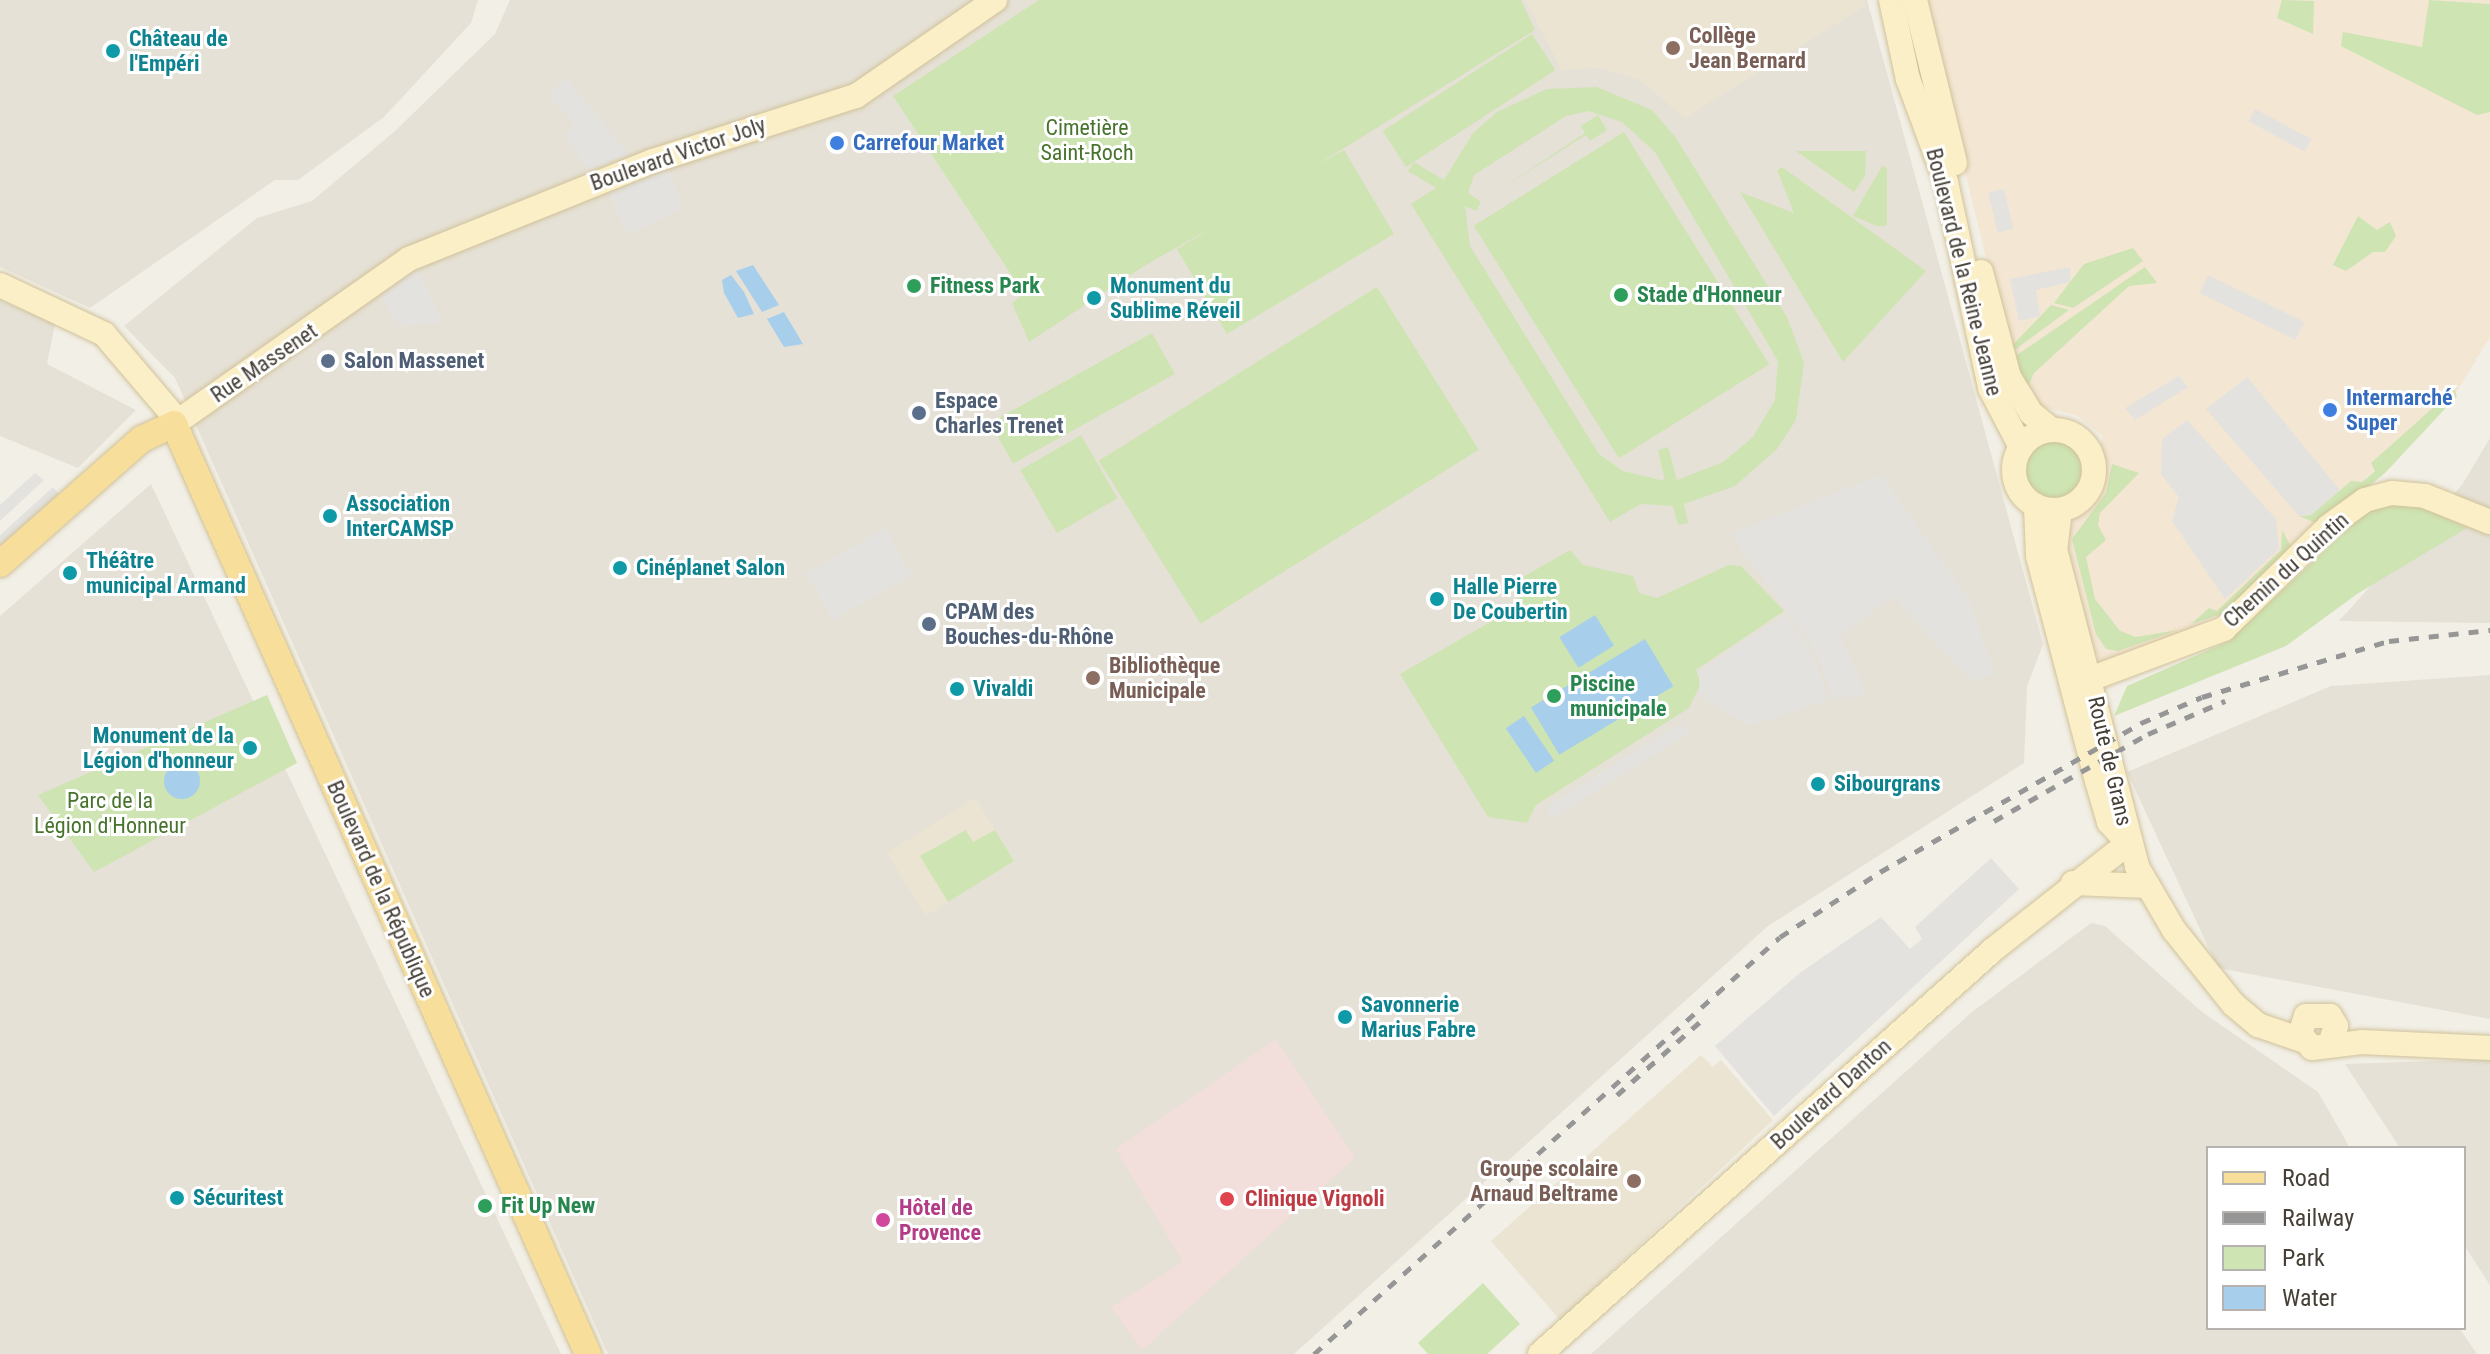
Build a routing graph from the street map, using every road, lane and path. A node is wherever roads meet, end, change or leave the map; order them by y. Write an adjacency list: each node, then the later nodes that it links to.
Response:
1 (995, 0): 5 (main road, Boulevard Victor Joly)
2 (1891, 0): 8 (main road, Boulevard de la Reine Jeanne)
3 (1915, 0): 7 (main road, Boulevard de la Reine Jeanne)
4 (0, 285): 6 (main road)
5 (354, 301): 6 (main road, Rue Massenet)
6 (174, 424): 12 (main road); 18 (main road, Boulevard de la République)
7 (2052, 430): 8 (main road); 10 (main road)
8 (2021, 447): 9 (main road)
9 (2036, 506): 10 (main road); 13 (main road)
10 (2060, 510): 13 (main road)
11 (2490, 522): 13 (main road, Chemin du Quintin)
12 (0, 564)
13 (2081, 682): 14 (main road, Route de Grans)
14 (2128, 843): 15 (main road, Boulevard Danton); 16 (main road, Route de Grans)
15 (2073, 883): 16 (main road); 19 (main road, Boulevard Danton)
16 (2148, 886): 17 (main road, Route de Grans)
17 (2490, 1048)
18 (588, 1354)
19 (1540, 1354)

